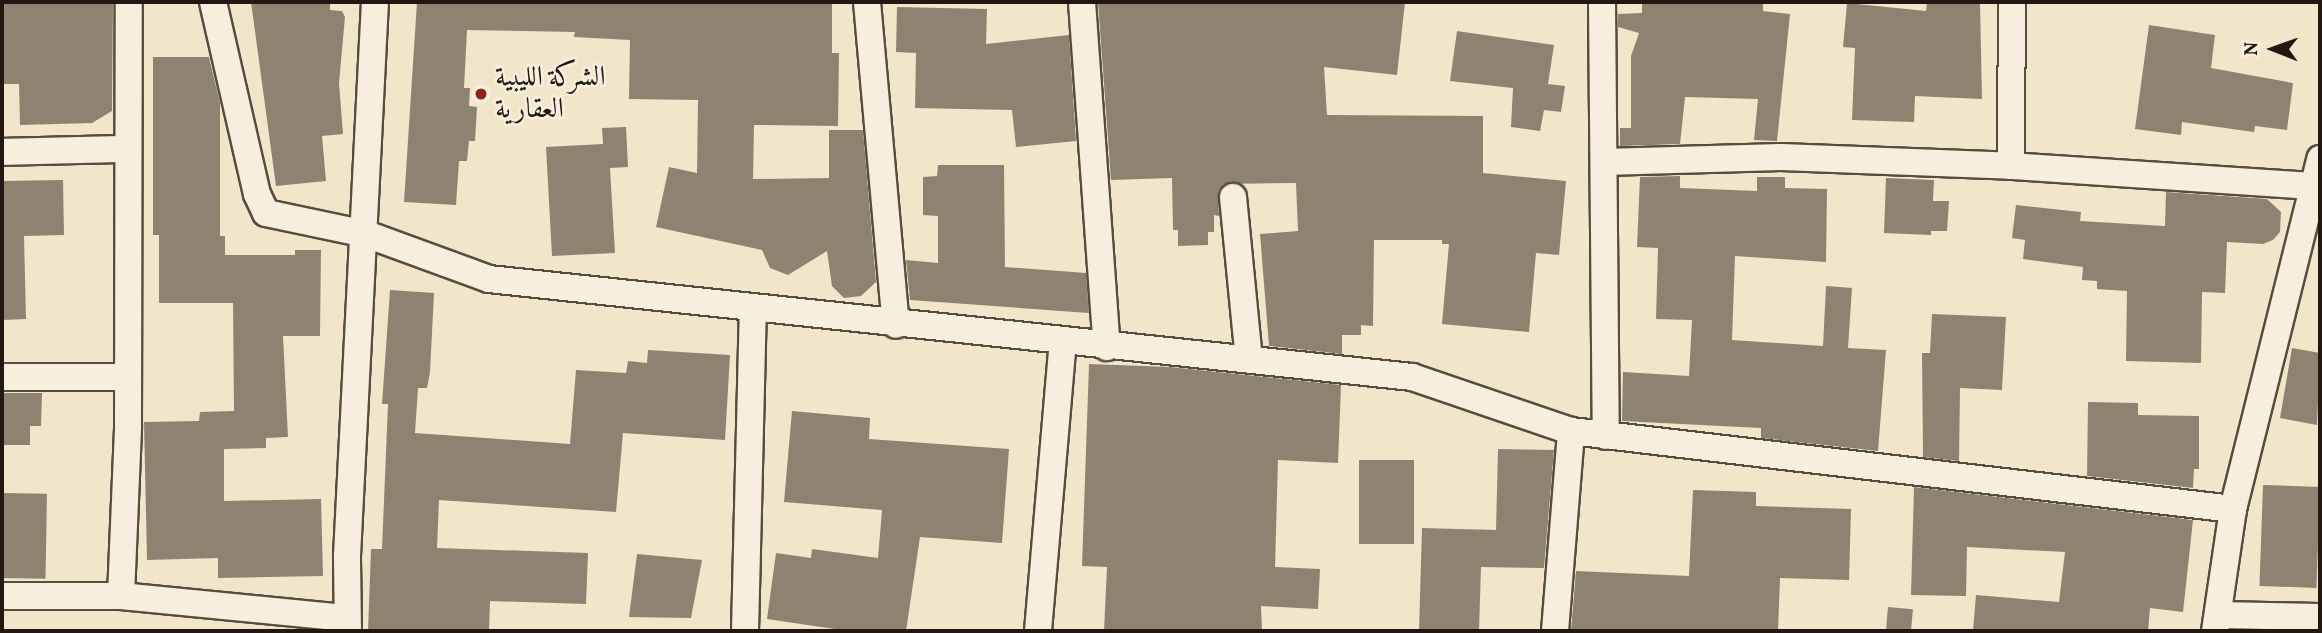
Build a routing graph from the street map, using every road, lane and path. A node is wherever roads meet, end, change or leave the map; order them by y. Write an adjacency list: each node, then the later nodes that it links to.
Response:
1 (129, 2): 8 (street)
2 (213, 2): 15 (street)
3 (375, 2): 15 (street)
4 (867, 2): 17 (street)
5 (1082, 2): 19 (street)
6 (1602, 2): 11 (street)
7 (2012, 2): 12 (street)
8 (128, 149): 9 (street); 22 (street)
9 (2, 152)
10 (2320, 159): 13 (street)
11 (1604, 162): 12 (street); 24 (street)
12 (2011, 166): 13 (street)
13 (2314, 186): 25 (street)
14 (1233, 197): 20 (street)
15 (366, 234): 16 (street); 30 (street)
16 (753, 310): 17 (street); 31 (street)
17 (897, 325): 18 (street)
18 (1063, 341): 19 (street); 32 (street)
19 (1107, 347): 20 (street)
20 (1249, 359): 23 (street)
21 (2, 377): 22 (street)
22 (128, 377): 27 (street)
23 (1571, 431): 24 (street); 33 (street)
24 (1606, 436): 25 (street)
25 (2233, 509): 29 (street)
26 (2, 596): 27 (street)
27 (121, 596): 30 (street)
28 (2314, 621): 29 (street)
29 (2216, 623)
30 (347, 624)
31 (745, 631)
32 (1038, 631)
33 (1555, 631)

